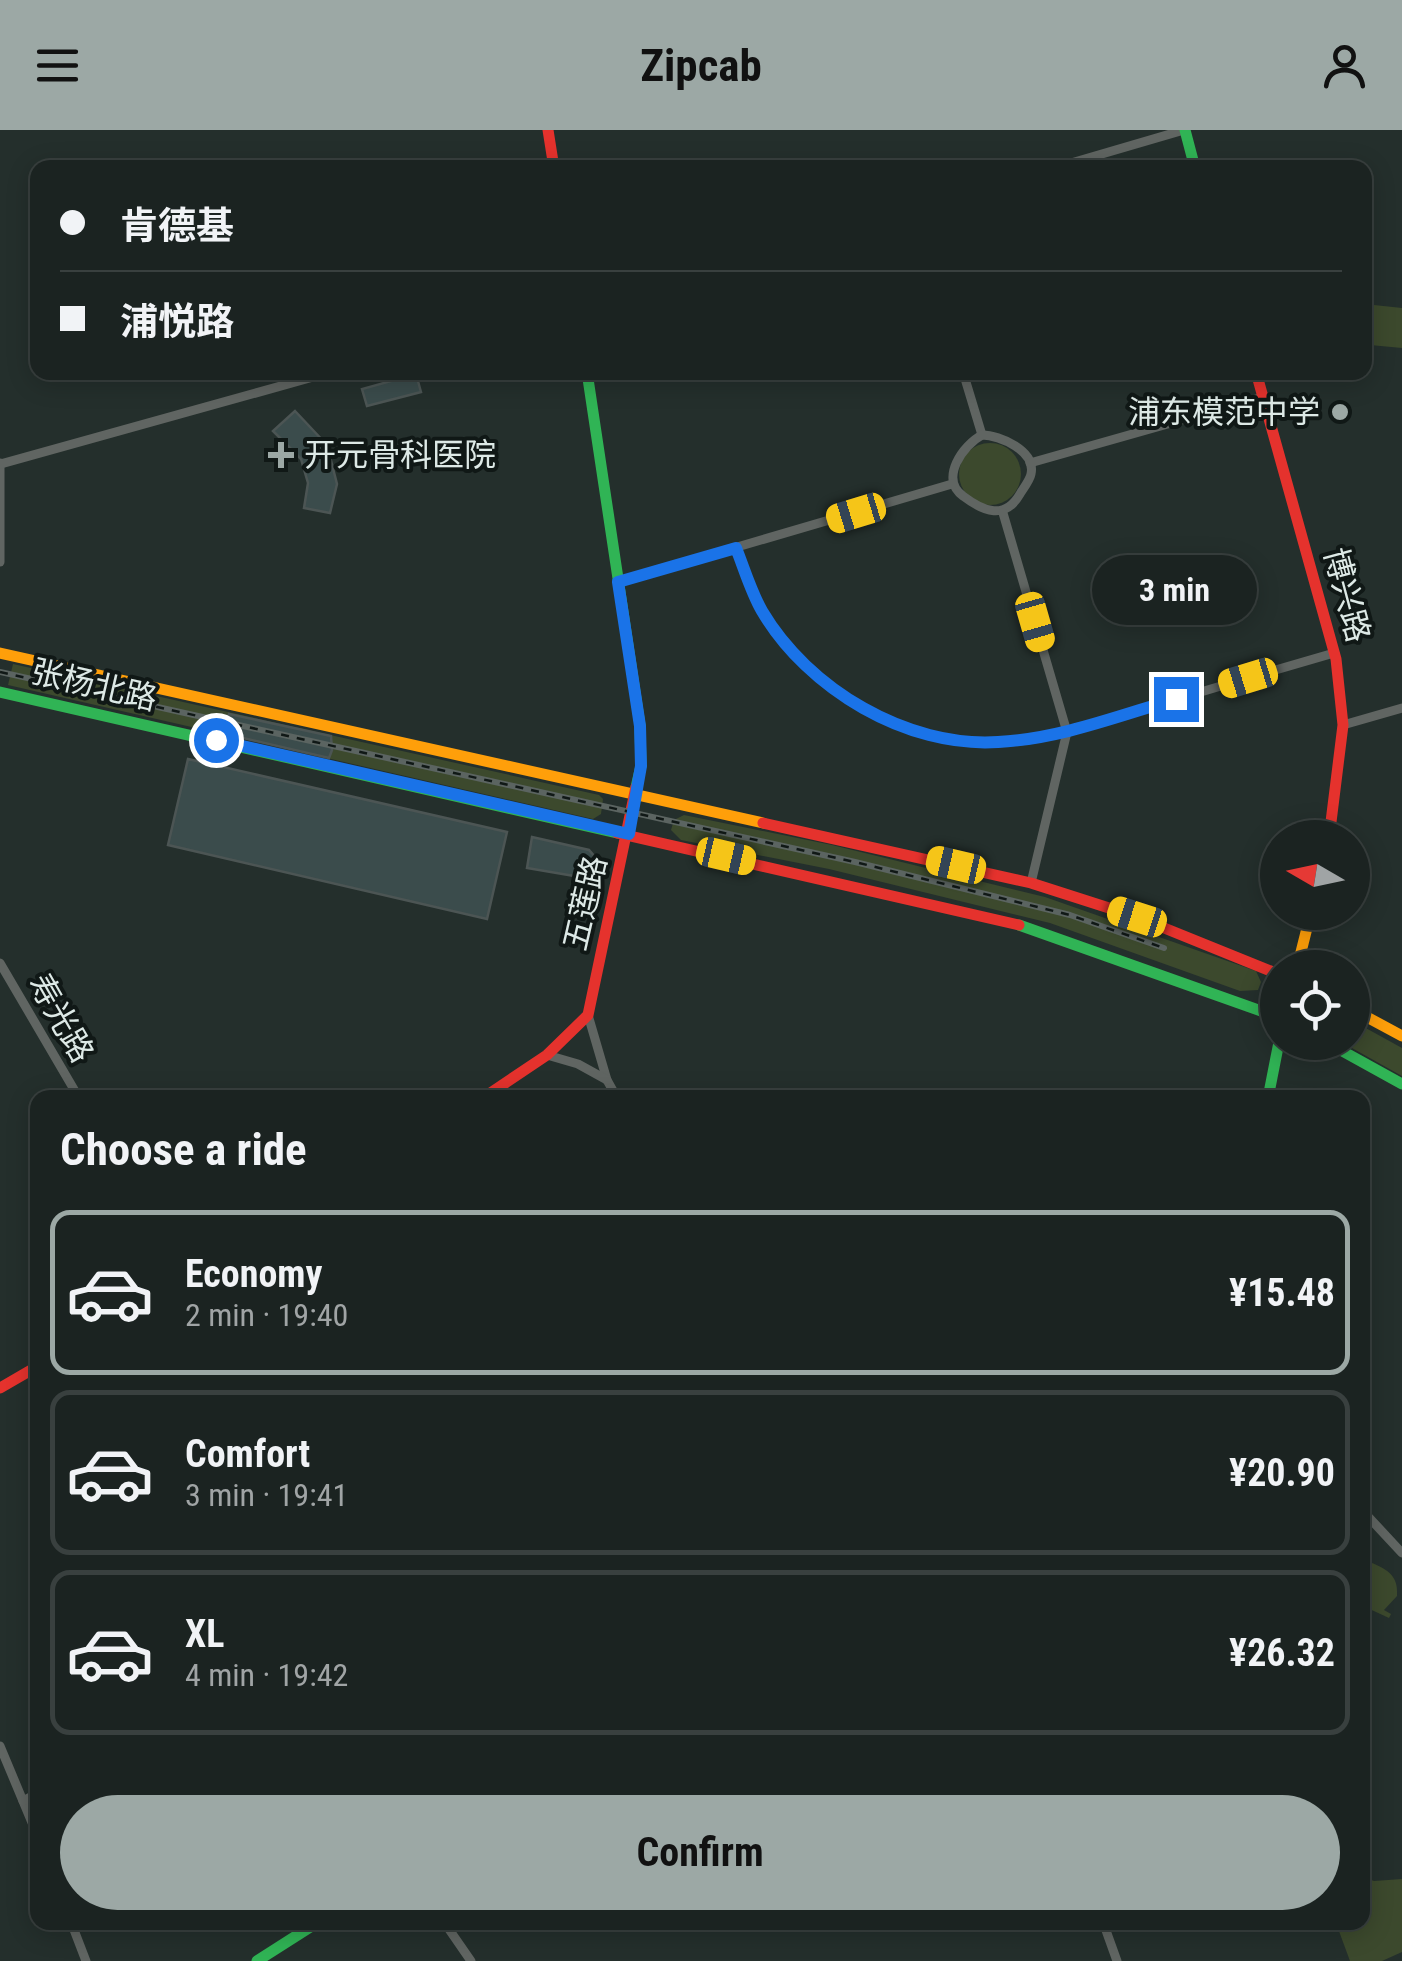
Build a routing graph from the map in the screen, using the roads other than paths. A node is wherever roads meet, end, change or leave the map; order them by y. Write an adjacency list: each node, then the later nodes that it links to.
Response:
1 (548, 130): 3 (main road)
2 (1184, 130): 4 (street); 5 (main road)
3 (553, 160)
4 (1081, 160)
5 (1193, 160)
6 (302, 380): 12 (street)
7 (588, 380): 18 (main road, 五莲路)
8 (965, 380): 11 (street)
9 (1258, 380): 10 (main road, 博兴路)
10 (1263, 397): 13 (street); 19 (main road, 博兴路)
11 (982, 434): 13 (street); 14 (street)
12 (0, 463): 17 (street)
13 (1030, 463): 15 (street)
14 (952, 484): 15 (street); 16 (street)
15 (1002, 513): 24 (street)
16 (736, 548): 18 (street); 24 (street)
17 (0, 562)
18 (618, 582): 25 (main road, 五莲路)
19 (1334, 652): 23 (main road, 博兴路); 24 (street)
20 (0, 653): 25 (main road, 张杨北路)
21 (0, 692): 27 (main road, 张杨北路)
22 (1402, 708): 23 (street)
23 (1343, 725): 26 (main road, 博兴路)
24 (1067, 732): 28 (street)
25 (637, 795): 27 (main road, 五莲路); 28 (main road, 张杨北路)
26 (1330, 820)
27 (629, 834): 31 (main road, 张杨北路); 32 (main road, 五莲路)
28 (1032, 883): 30 (main road, 张杨北路)
29 (0, 963): 40 (street, 寿光路)
30 (1260, 967)
31 (1260, 1010)
32 (588, 1016): 35 (main road); 38 (street)
33 (1370, 1019): 34 (main road)
34 (1402, 1036)
35 (547, 1055): 38 (street); 41 (main road)
36 (1275, 1060): 43 (main road)
37 (1359, 1060): 39 (main road)
38 (607, 1080): 42 (street)
39 (1402, 1084)
40 (74, 1090)
41 (495, 1090)
42 (613, 1090)
43 (1270, 1090)
44 (30, 1371): 45 (main road)
45 (0, 1388)
46 (1370, 1519): 47 (street)
47 (1402, 1553)
48 (0, 1746): 50 (street)
49 (30, 1797): 50 (street)
50 (24, 1801): 51 (street)
51 (30, 1816)
52 (74, 1930): 56 (street)
53 (305, 1930): 57 (main road)
54 (450, 1930): 58 (street)
55 (1106, 1930): 59 (street)
56 (86, 1961)
57 (257, 1961)
58 (471, 1961)
59 (1117, 1961)

